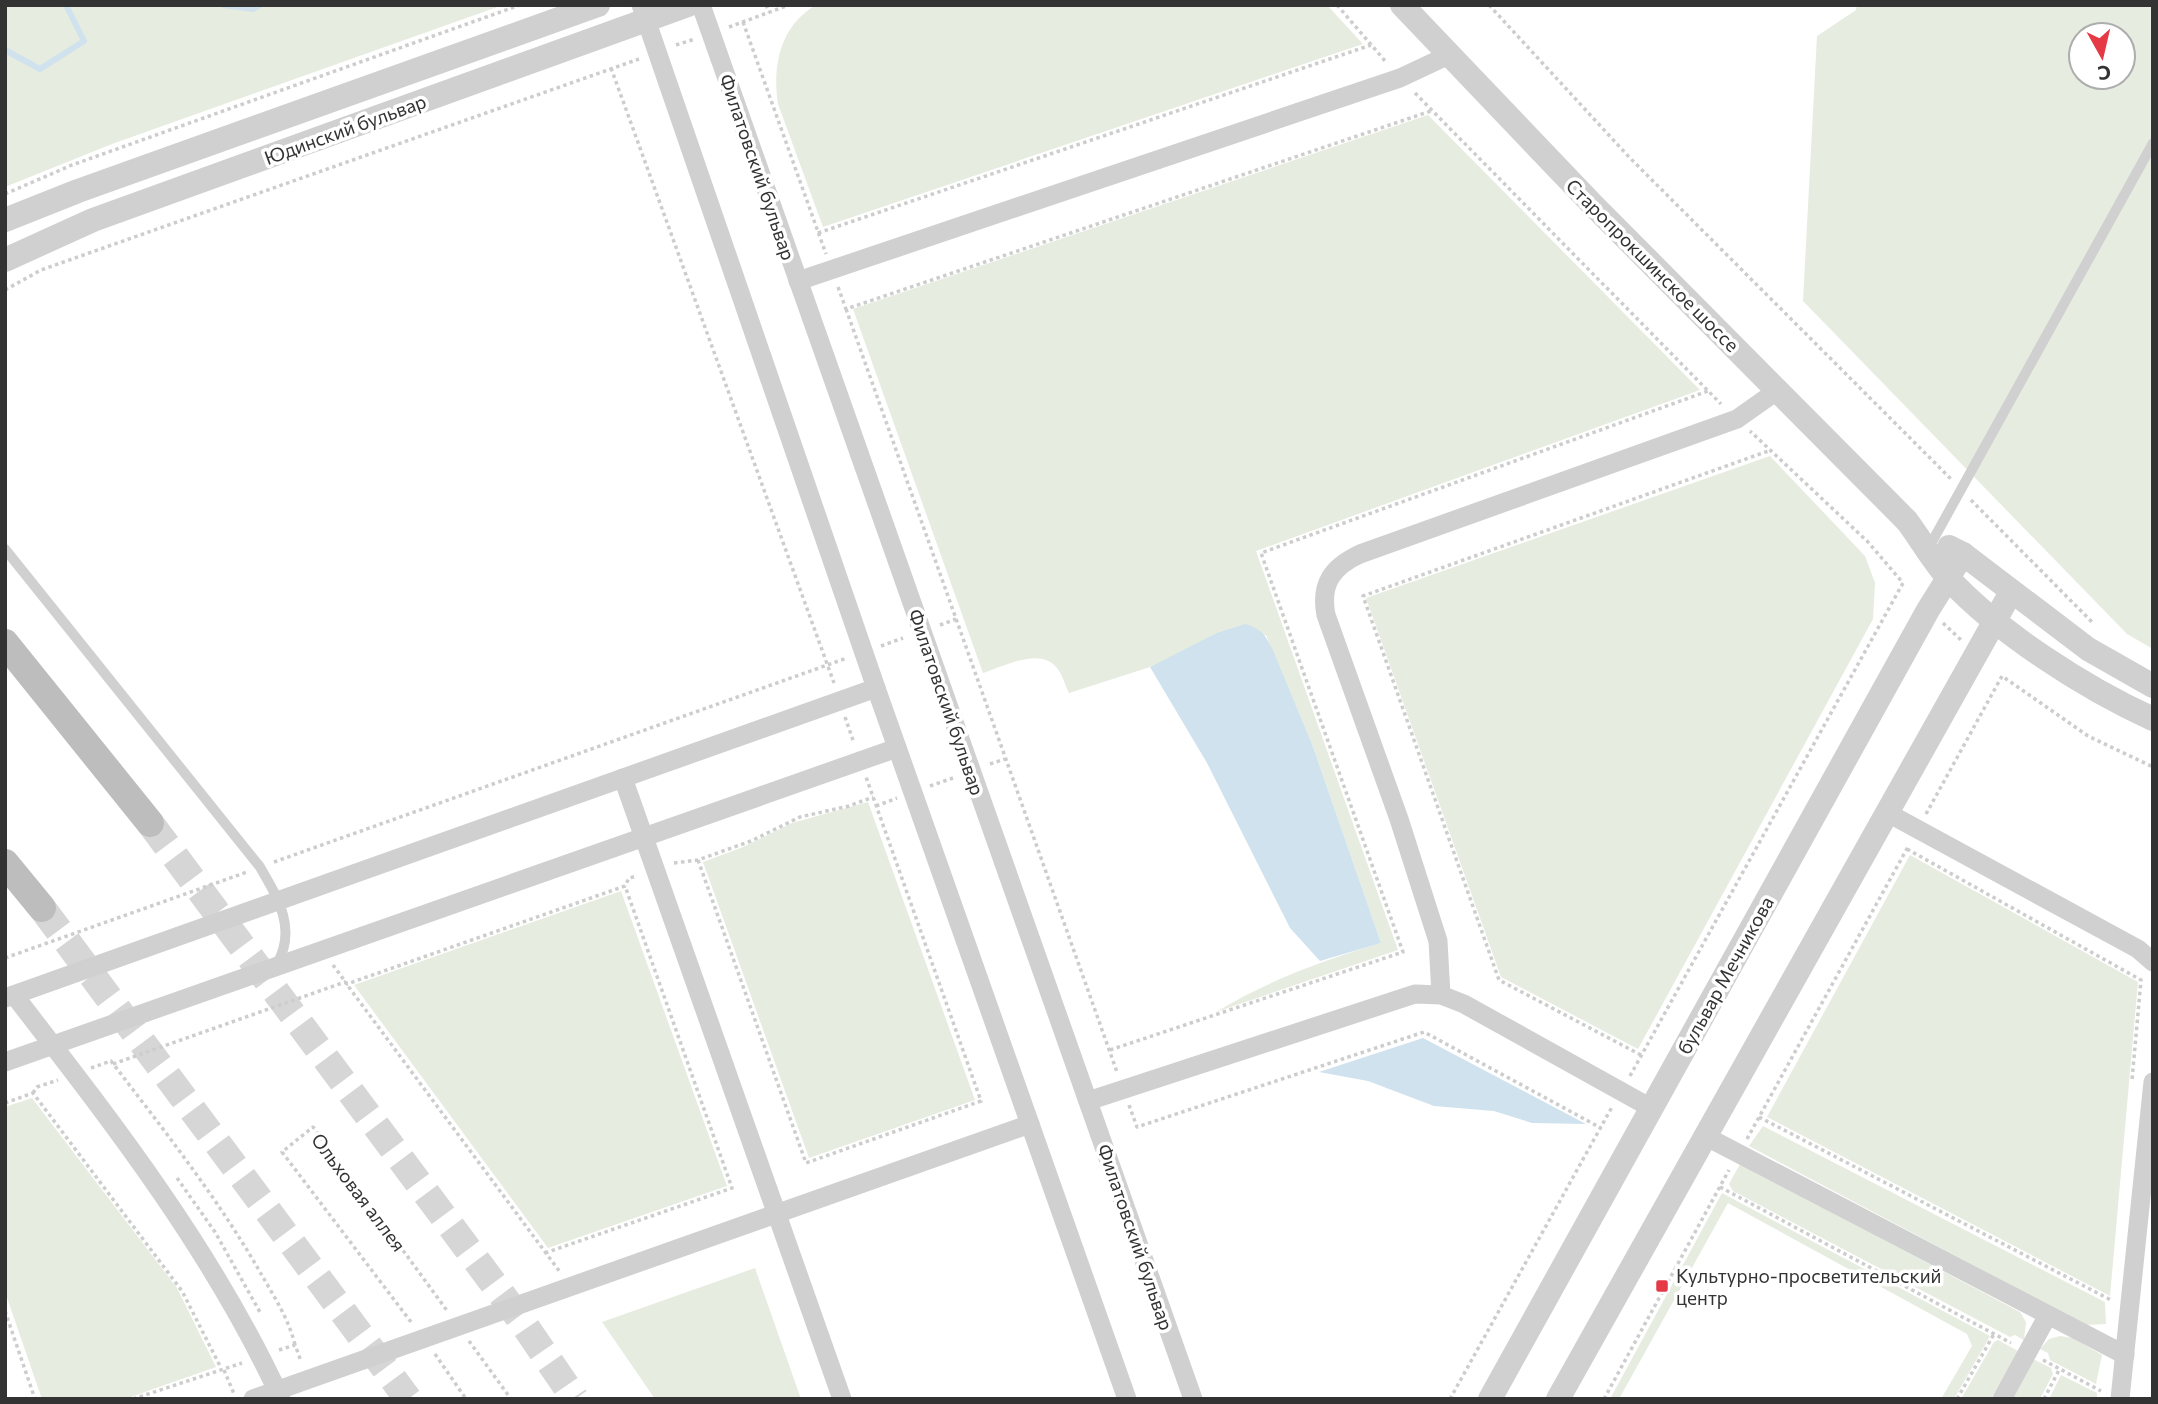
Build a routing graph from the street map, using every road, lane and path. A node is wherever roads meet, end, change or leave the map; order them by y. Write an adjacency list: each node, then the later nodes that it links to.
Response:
1 (520, 5): 21 (path)
2 (598, 5): 22 (street, Юдинский бульвар)
3 (688, 5): 11 (street, Юдинский бульвар)
4 (701, 5): 13 (street, Филатовский бульвар)
5 (766, 5): 10 (path)
6 (789, 5): 10 (path)
7 (1337, 5): 14 (path)
8 (1402, 5): 16 (street, Старопрокшинское шоссе)
9 (1489, 5): 32 (path)
10 (769, 12): 12 (path)
11 (643, 13): 15 (street); 24 (street, Юдинский бульвар)
12 (743, 22): 13 (path); 23 (path)
13 (711, 33): 15 (path); 26 (street, Филатовский бульвар)
14 (1371, 45): 18 (path); 23 (path)
15 (657, 52): 17 (path); 46 (street)
16 (1449, 55): 18 (street); 29 (street, Старопрокшинское шоссе)
17 (611, 68): 27 (path); 47 (path)
18 (1400, 78): 19 (path); 25 (street)
19 (1431, 111): 28 (path); 30 (path)
20 (2153, 143): 32 (lane)
21 (5, 194)
22 (5, 220)
23 (818, 233): 25 (path)
24 (5, 260)
25 (832, 270): 26 (street); 28 (path)
26 (798, 281): 42 (street, Филатовский бульвар)
27 (5, 290)
28 (846, 309): 39 (path)
29 (1778, 390): 30 (street); 33 (street, Старопрокшинское шоссе)
30 (1737, 419): 31 (path); 78 (street)
31 (1771, 450): 81 (path); 81 (path)
32 (1961, 489): 34 (lane); 43 (path)
33 (1907, 521): 34 (street, Старопрокшинское шоссе); 37 (street, Старопрокшинское шоссе)
34 (1933, 540): 36 (street, Старопрокшинское шоссе)
35 (5, 549): 68 (lane)
36 (1963, 554): 37 (street, бульвар Мечникова); 38 (street, Старопрокшинское шоссе)
37 (1948, 578): 40 (street, Старопрокшинское шоссе); 92 (street, бульвар Мечникова)
38 (2011, 592): 40 (street); 48 (street, Старопрокшинское шоссе)
39 (956, 619): 42 (path); 53 (path)
40 (1995, 621): 51 (street, Старопрокшинское шоссе); 61 (street)
41 (1942, 622): 44 (path)
42 (922, 631): 46 (path); 56 (street, Филатовский бульвар)
43 (2102, 633)
44 (1962, 641)
45 (5, 643): 62 (main road)
46 (863, 652): 47 (path); 49 (street)
47 (827, 665): 50 (path); 68 (path)
48 (2153, 687)
49 (876, 688): 50 (street); 52 (street)
50 (840, 701): 54 (path); 57 (street)
51 (2153, 719)
52 (897, 748): 54 (street); 58 (street)
53 (1006, 758): 56 (path); 87 (path)
54 (860, 761): 59 (path); 64 (street)
55 (2153, 767): 63 (path)
56 (971, 771): 58 (path); 90 (street, Филатовский бульвар)
57 (623, 778): 64 (street); 71 (street)
58 (913, 792): 60 (path); 94 (street)
59 (873, 797): 60 (path); 66 (path)
60 (876, 806): 66 (path)
61 (1886, 812): 63 (street); 96 (street)
62 (150, 823)
63 (1917, 830): 65 (path); 75 (street)
64 (643, 838): 69 (street); 73 (street)
65 (1907, 849): 86 (path); 93 (path)
66 (698, 860): 69 (path)
67 (5, 863): 72 (main road)
68 (260, 867): 71 (lane); 74 (path)
69 (654, 870): 70 (path); 99 (street)
70 (625, 886): 77 (path); 100 (path)
71 (280, 900): 76 (lane); 79 (street)
72 (41, 908)
73 (322, 951): 76 (street); 77 (path)
74 (5, 958)
75 (2153, 962)
76 (276, 967): 80 (street)
77 (345, 982): 83 (path); 100 (path)
78 (1441, 995): 87 (street); 88 (street)
79 (10, 996): 80 (street)
80 (53, 1045): 82 (street); 84 (street)
81 (1641, 1055): 88 (path)
82 (5, 1062)
83 (113, 1064): 84 (path); 108 (path)
84 (74, 1074): 89 (path); 114 (street)
85 (2153, 1082): 110 (street)
86 (2132, 1087)
87 (1123, 1089): 90 (street); 95 (path)
88 (1621, 1091): 92 (street); 95 (path)
89 (33, 1093): 91 (path); 111 (path)
90 (1088, 1101): 123 (street, Филатовский бульвар)
91 (5, 1103)
92 (1651, 1108): 125 (street, бульвар Мечникова)
93 (1759, 1117): 97 (path); 102 (path)
94 (1030, 1124): 99 (street); 122 (street)
95 (1601, 1128): 124 (path)
96 (1705, 1136): 97 (street); 126 (street)
97 (1738, 1154): 98 (path); 104 (street)
98 (1720, 1187): 106 (path); 127 (path)
99 (776, 1213): 101 (street); 121 (street)
100 (545, 1253): 101 (path)
101 (570, 1286): 105 (street)
102 (2114, 1288)
103 (5, 1311): 115 (path)
104 (2048, 1315): 109 (street); 110 (street)
105 (458, 1326): 107 (street); 107 (path, Ольховая аллея); 120 (path, Ольховая аллея)
106 (1994, 1334): 109 (path); 128 (path)
107 (424, 1338): 114 (street); 119 (path, Ольховая аллея)
108 (295, 1345)
109 (2027, 1351): 112 (path); 129 (street)
110 (2125, 1355): 131 (street)
111 (221, 1368): 116 (path); 117 (path)
112 (2060, 1369): 113 (path); 130 (path)
113 (2101, 1391)
114 (279, 1394): 118 (street)
115 (36, 1399)
116 (133, 1399)
117 (236, 1399)
118 (253, 1399)
119 (466, 1399)
120 (511, 1399)
121 (842, 1399)
122 (1127, 1399)
123 (1194, 1399)
124 (1450, 1399)
125 (1490, 1399)
126 (1558, 1399)
127 (1604, 1399)
128 (1957, 1399)
129 (2002, 1399)
130 (2044, 1399)
131 (2120, 1399)

